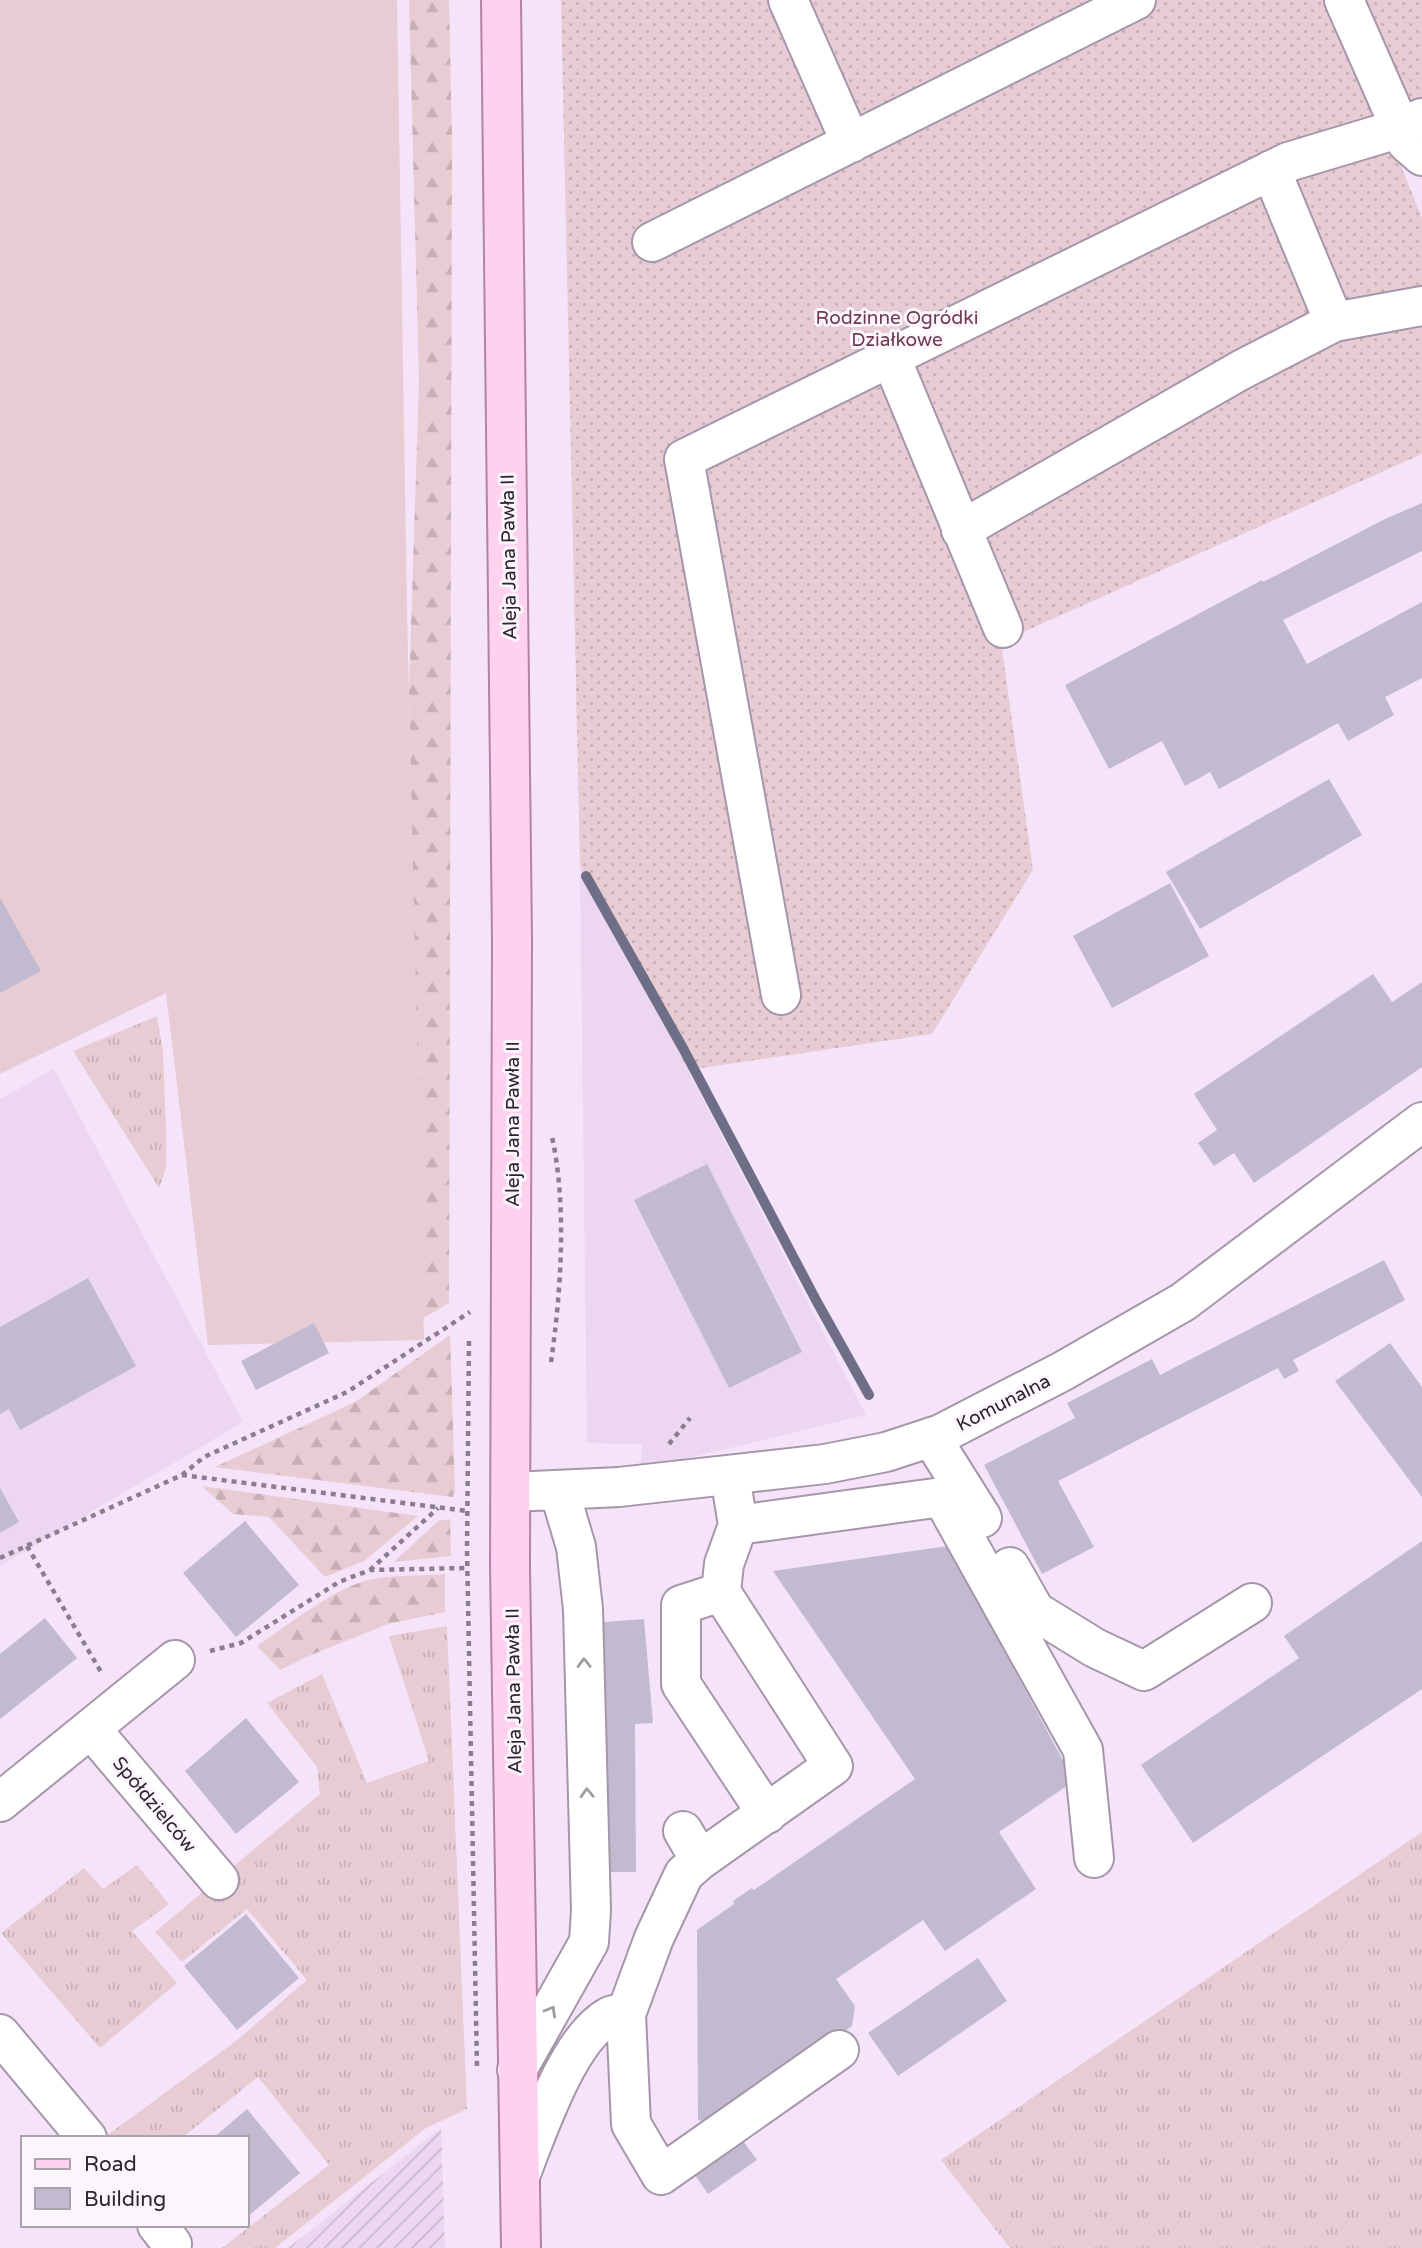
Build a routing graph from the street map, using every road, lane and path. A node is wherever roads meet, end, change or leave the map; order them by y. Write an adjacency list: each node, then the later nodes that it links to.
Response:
1 (501, 0): 23 (main road, Aleja Jana Pawła II)
2 (789, 0): 7 (street)
3 (1136, 0): 5 (street)
4 (1344, 0): 6 (street)
5 (1090, 10): 7 (street)
6 (1415, 134): 8 (street)
7 (851, 143): 9 (street)
8 (1271, 170): 11 (street); 12 (street)
9 (652, 242)
10 (1422, 306): 11 (street)
11 (1334, 322): 13 (street)
12 (891, 358): 13 (street); 15 (street)
13 (961, 530): 14 (street)
14 (1003, 628)
15 (781, 995)
16 (1422, 1122): 18 (street, Komunalna)
17 (470, 1312): 20 (path)
18 (931, 1437): 19 (street, Komunalna); 33 (street)
19 (886, 1452): 21 (street, Komunalna); 24 (street)
20 (182, 1475): 25 (path); 28 (path)
21 (730, 1476): 22 (street, Komunalna); 27 (street)
22 (559, 1490): 23 (street, Komunalna); 44 (street, one-way to 22)
23 (512, 1492): 44 (main road, Aleja Jana Pawła II)
24 (906, 1502): 27 (street); 39 (street)
25 (438, 1507): 26 (path); 31 (path)
26 (467, 1511)
27 (738, 1525): 32 (street)
28 (27, 1546): 29 (path); 35 (path)
29 (0, 1558)
30 (467, 1568): 31 (path)
31 (370, 1570): 34 (path)
32 (721, 1592): 38 (street); 38 (street)
33 (1252, 1603)
34 (175, 1660): 35 (street)
35 (121, 1705): 36 (street)
36 (91, 1729): 37 (street); 40 (street, Spółdzielców)
37 (0, 1802)
38 (767, 1814): 41 (street)
39 (1094, 1858)
40 (219, 1880)
41 (626, 2014): 43 (street); 46 (street)
42 (0, 2034): 45 (street)
43 (839, 2050)
44 (517, 2070): 46 (main road, Aleja Jana Pawła II)
45 (85, 2136)
46 (520, 2176): 47 (main road, Aleja Jana Pawła II)
47 (521, 2248)

